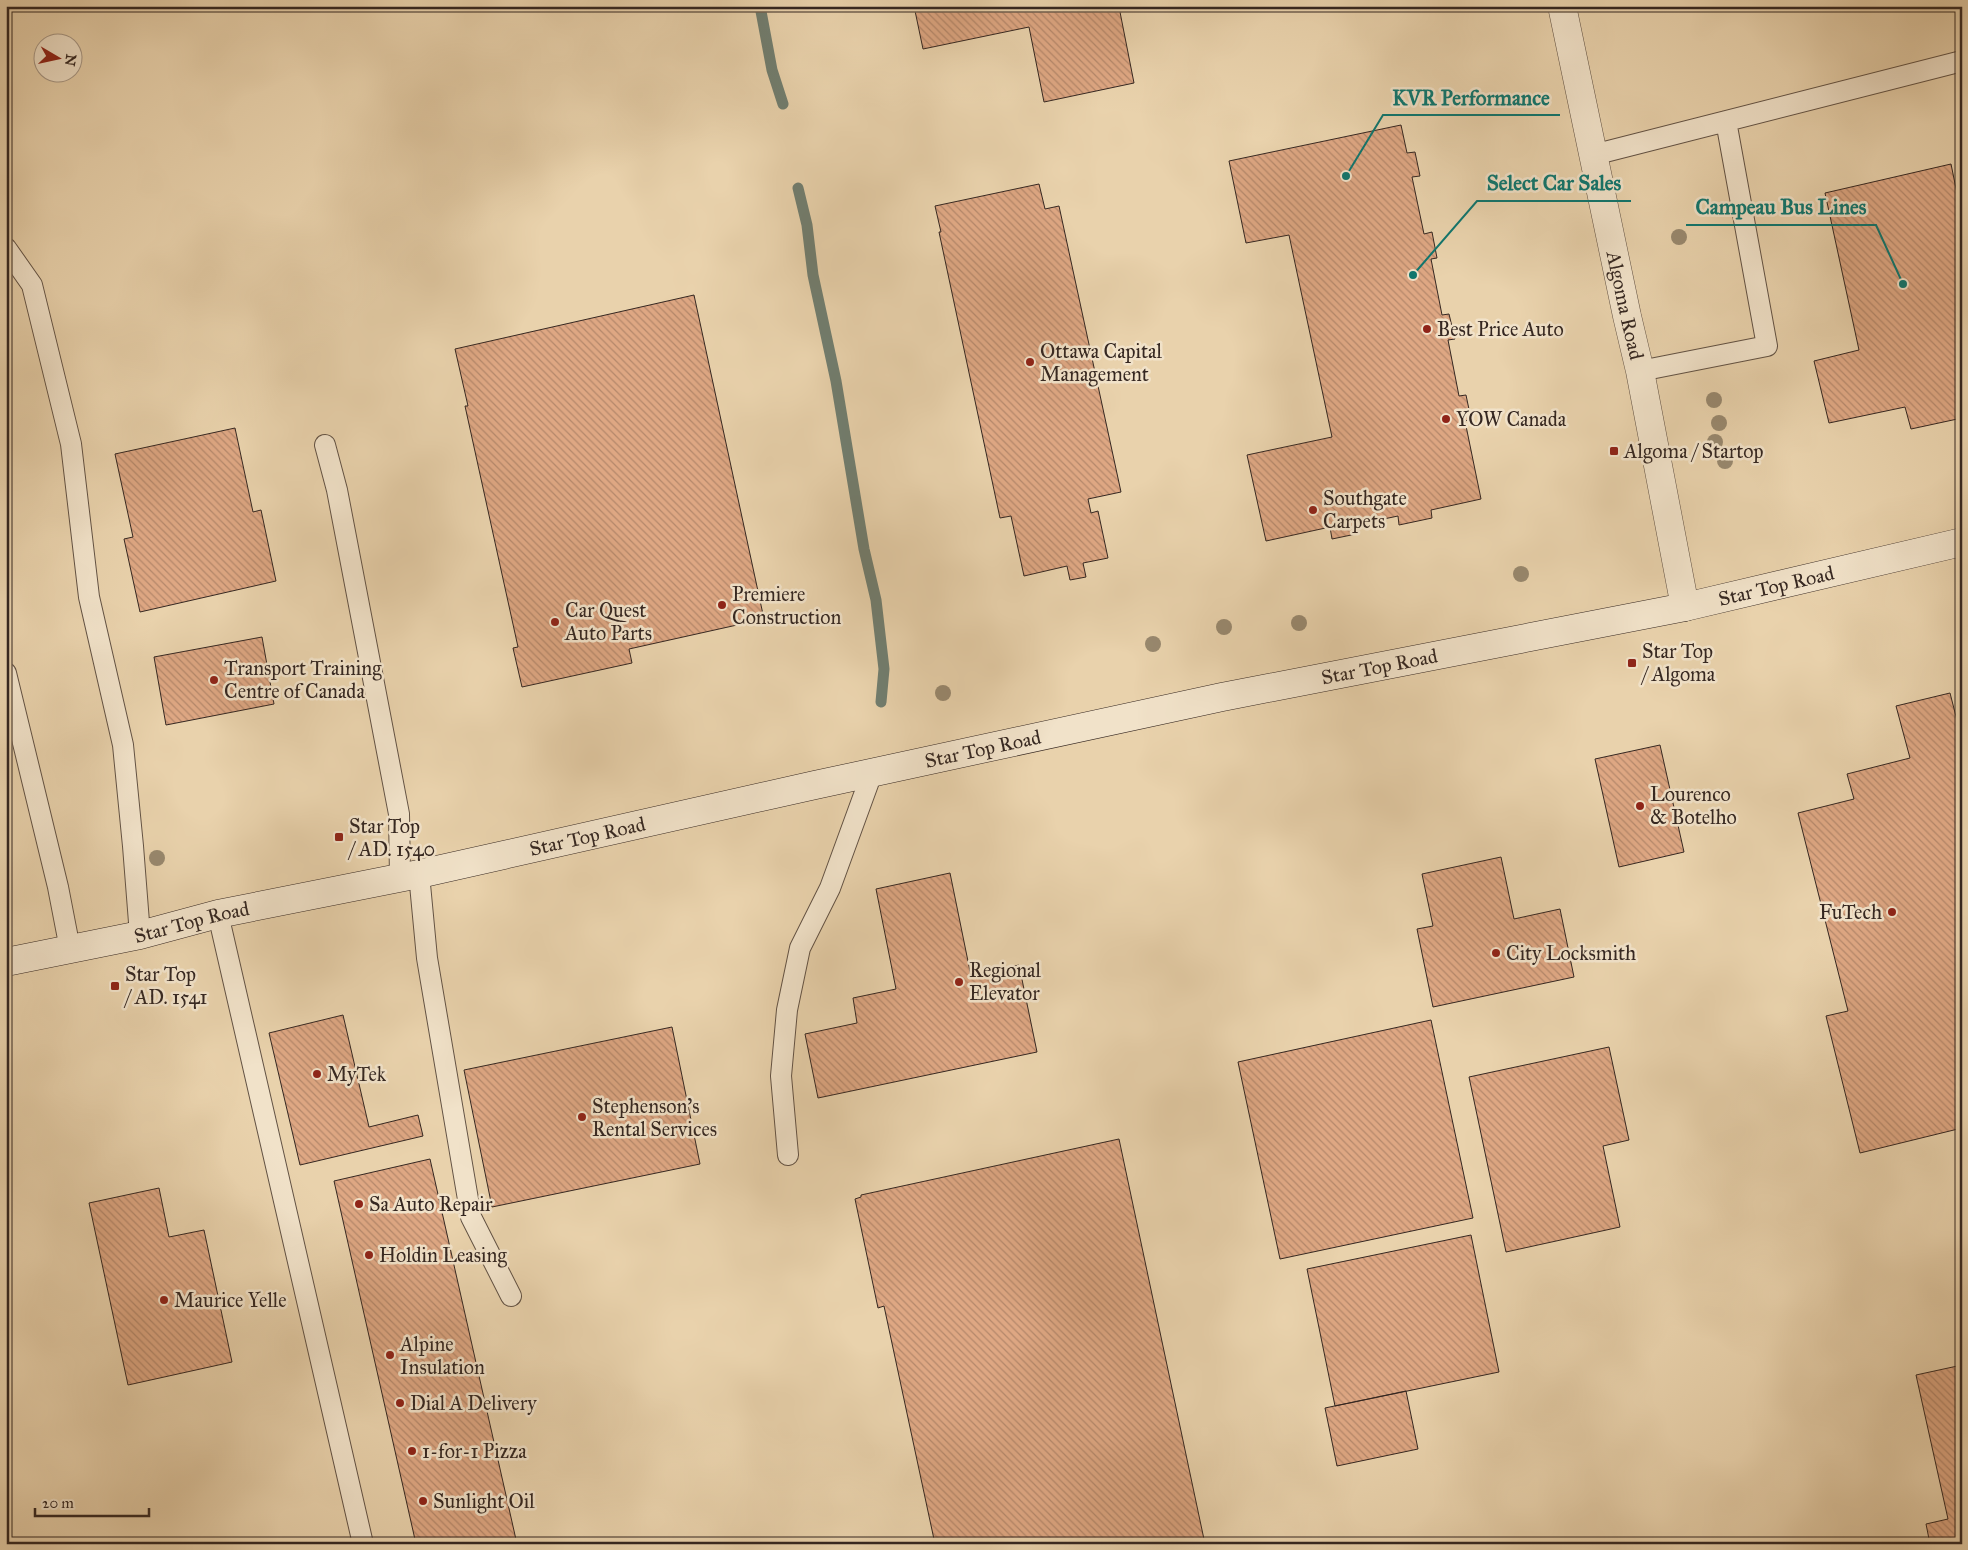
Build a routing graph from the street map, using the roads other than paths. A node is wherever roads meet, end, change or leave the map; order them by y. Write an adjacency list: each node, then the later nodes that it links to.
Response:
1 (1562, 6): 4 (street, Algoma Road)
2 (1962, 61): 3 (lane)
3 (1726, 121): 4 (lane); 6 (lane)
4 (1593, 155): 6 (street, Algoma Road)
5 (6, 248): 14 (lane)
6 (1640, 371): 9 (street, Algoma Road)
7 (325, 445): 12 (lane)
8 (1962, 542): 9 (street, Star Top Road)
9 (1685, 607): 11 (street, Star Top Road)
10 (6, 673): 15 (lane)
11 (872, 773): 12 (street, Star Top Road); 17 (lane)
12 (410, 875): 13 (street, Star Top Road); 18 (lane)
13 (218, 914): 14 (street, Star Top Road); 19 (lane)
14 (140, 935): 15 (street, Star Top Road)
15 (70, 949): 16 (street, Star Top Road)
16 (6, 962)
17 (788, 1155)
18 (511, 1296)
19 (363, 1544)

